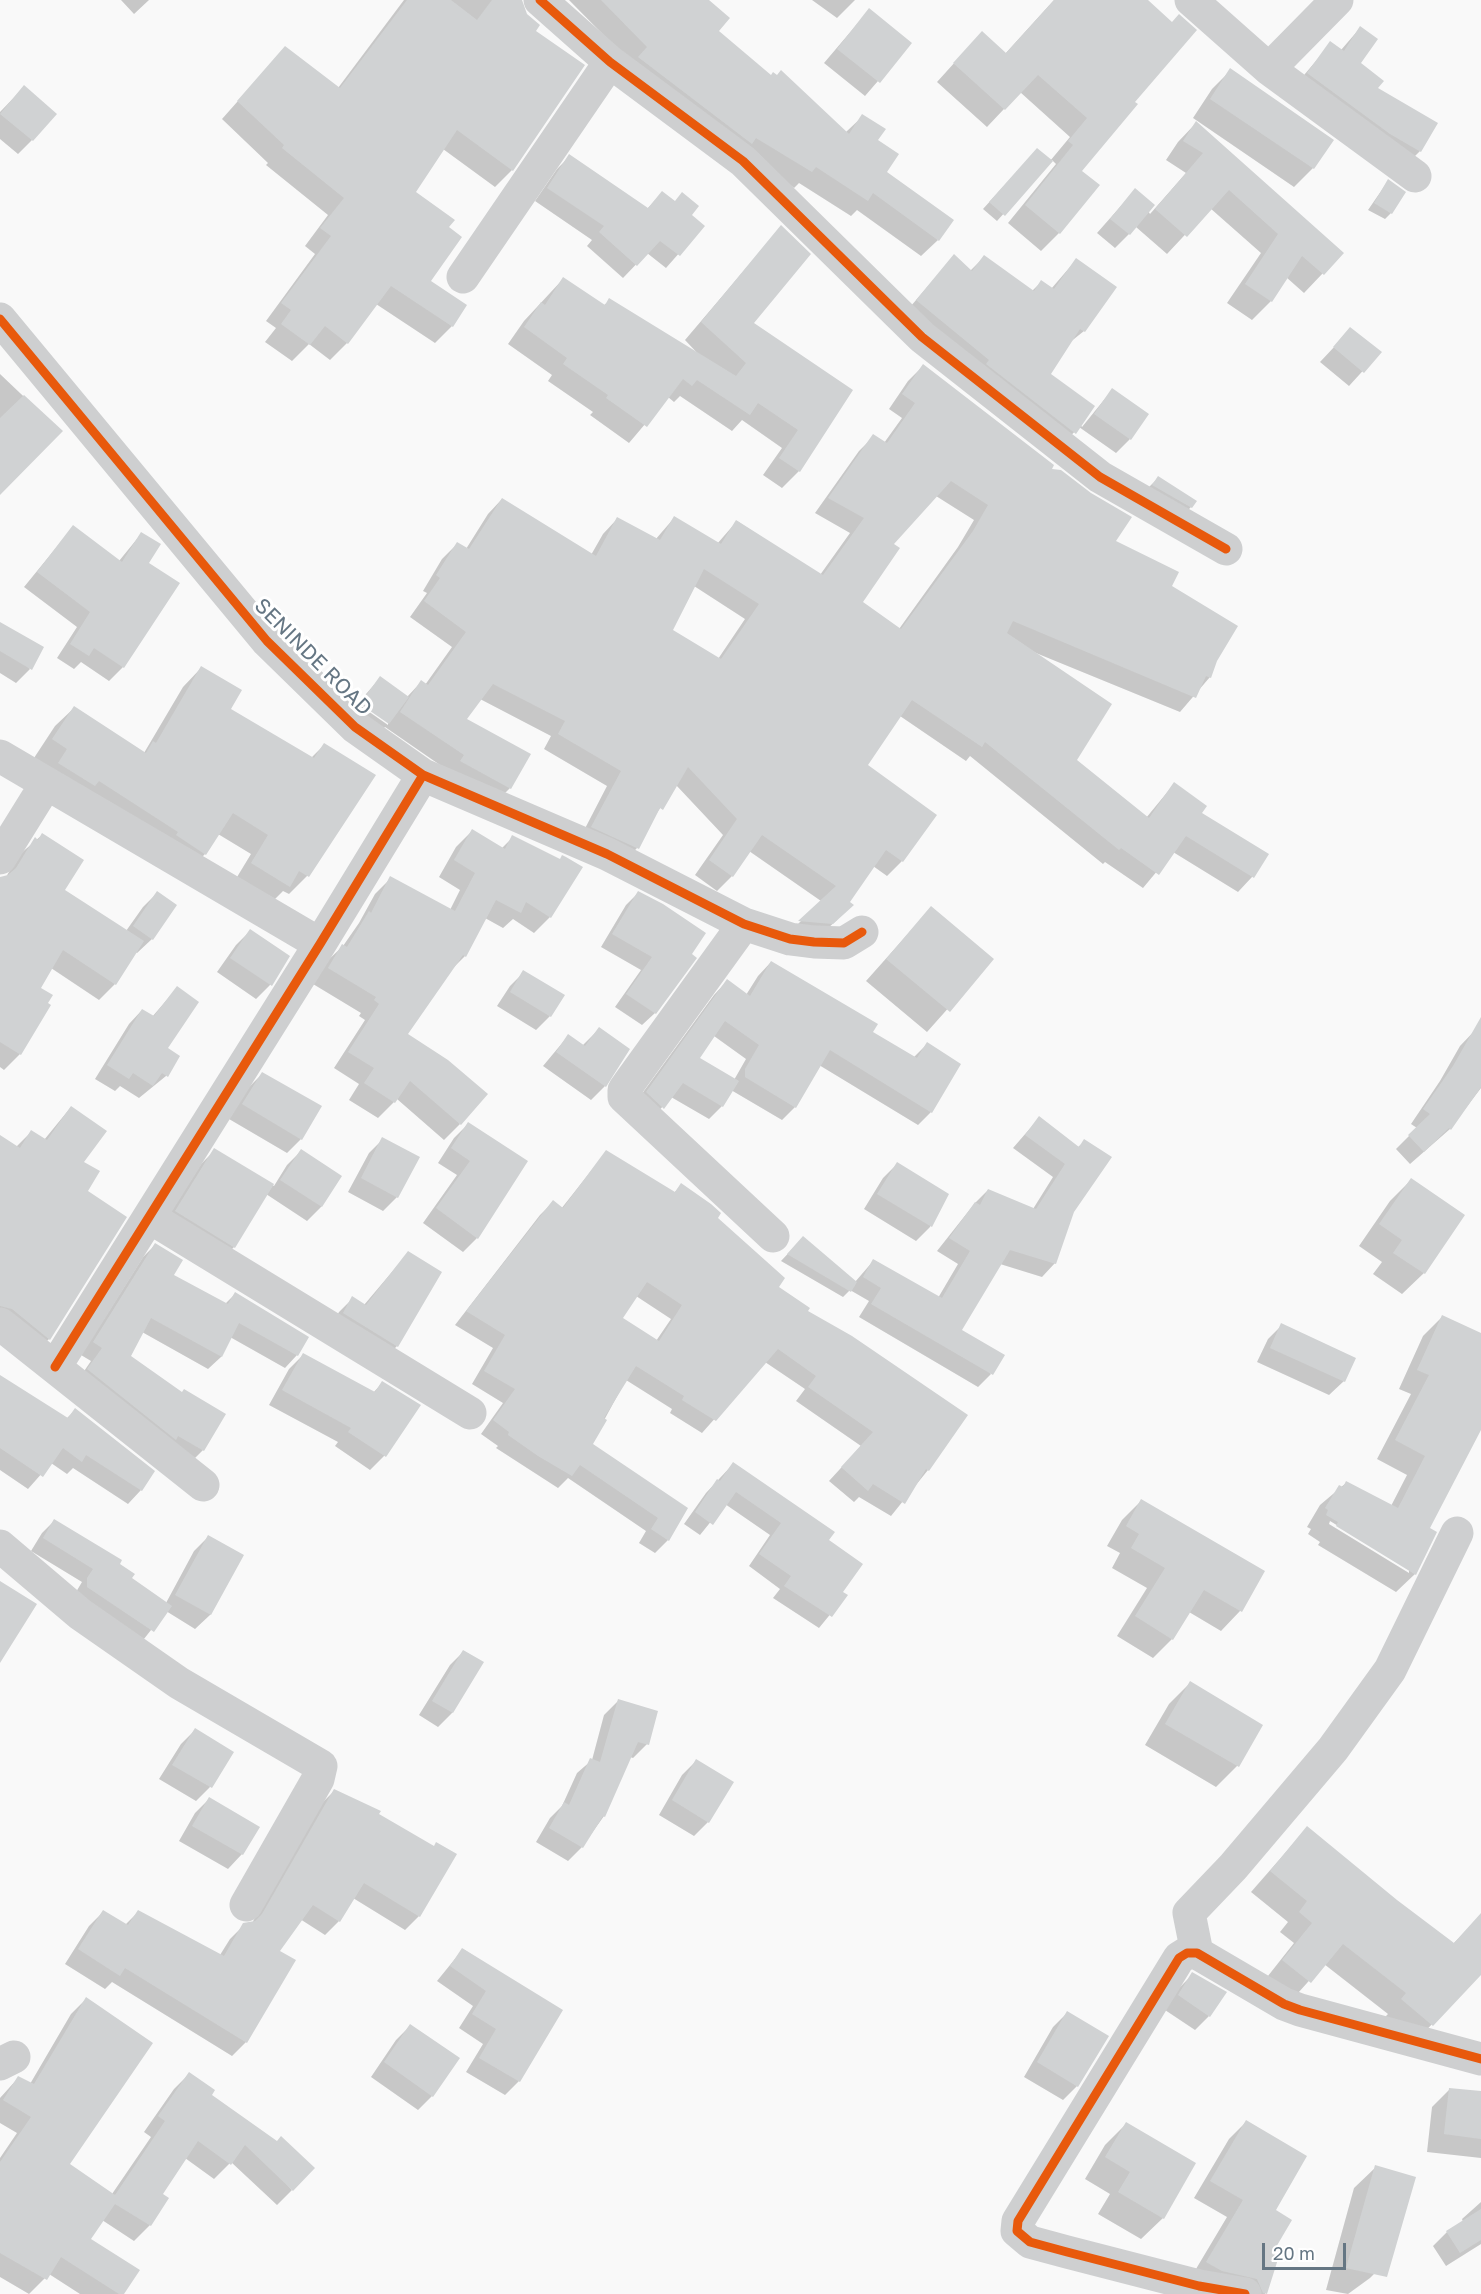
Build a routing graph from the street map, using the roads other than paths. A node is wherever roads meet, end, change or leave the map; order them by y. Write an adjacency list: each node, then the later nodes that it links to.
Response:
1 (540, 0): 4 (street)
2 (1191, 0): 5 (street)
3 (1337, 0): 5 (street)
4 (610, 62): 7 (street); 9 (street)
5 (1269, 69): 6 (street)
6 (1416, 176)
7 (463, 277)
8 (0, 319): 11 (street, SENINDE ROAD)
9 (1226, 549)
10 (0, 756): 12 (street)
11 (423, 775): 14 (street, SENINDE ROAD); 16 (street)
12 (46, 783): 13 (street); 16 (street)
13 (0, 858)
14 (744, 924): 15 (street, SENINDE ROAD); 18 (street)
15 (862, 932)
16 (320, 944): 17 (street)
17 (149, 1217): 20 (street); 21 (street)
18 (773, 1236)
19 (0, 1324): 20 (street)
20 (55, 1367): 22 (street)
21 (470, 1413)
22 (203, 1485)
23 (1457, 1533): 26 (street)
24 (0, 1546): 25 (street)
25 (246, 1905)
26 (1197, 1953): 27 (street); 28 (street)
27 (1481, 2059)
28 (1245, 2294)

